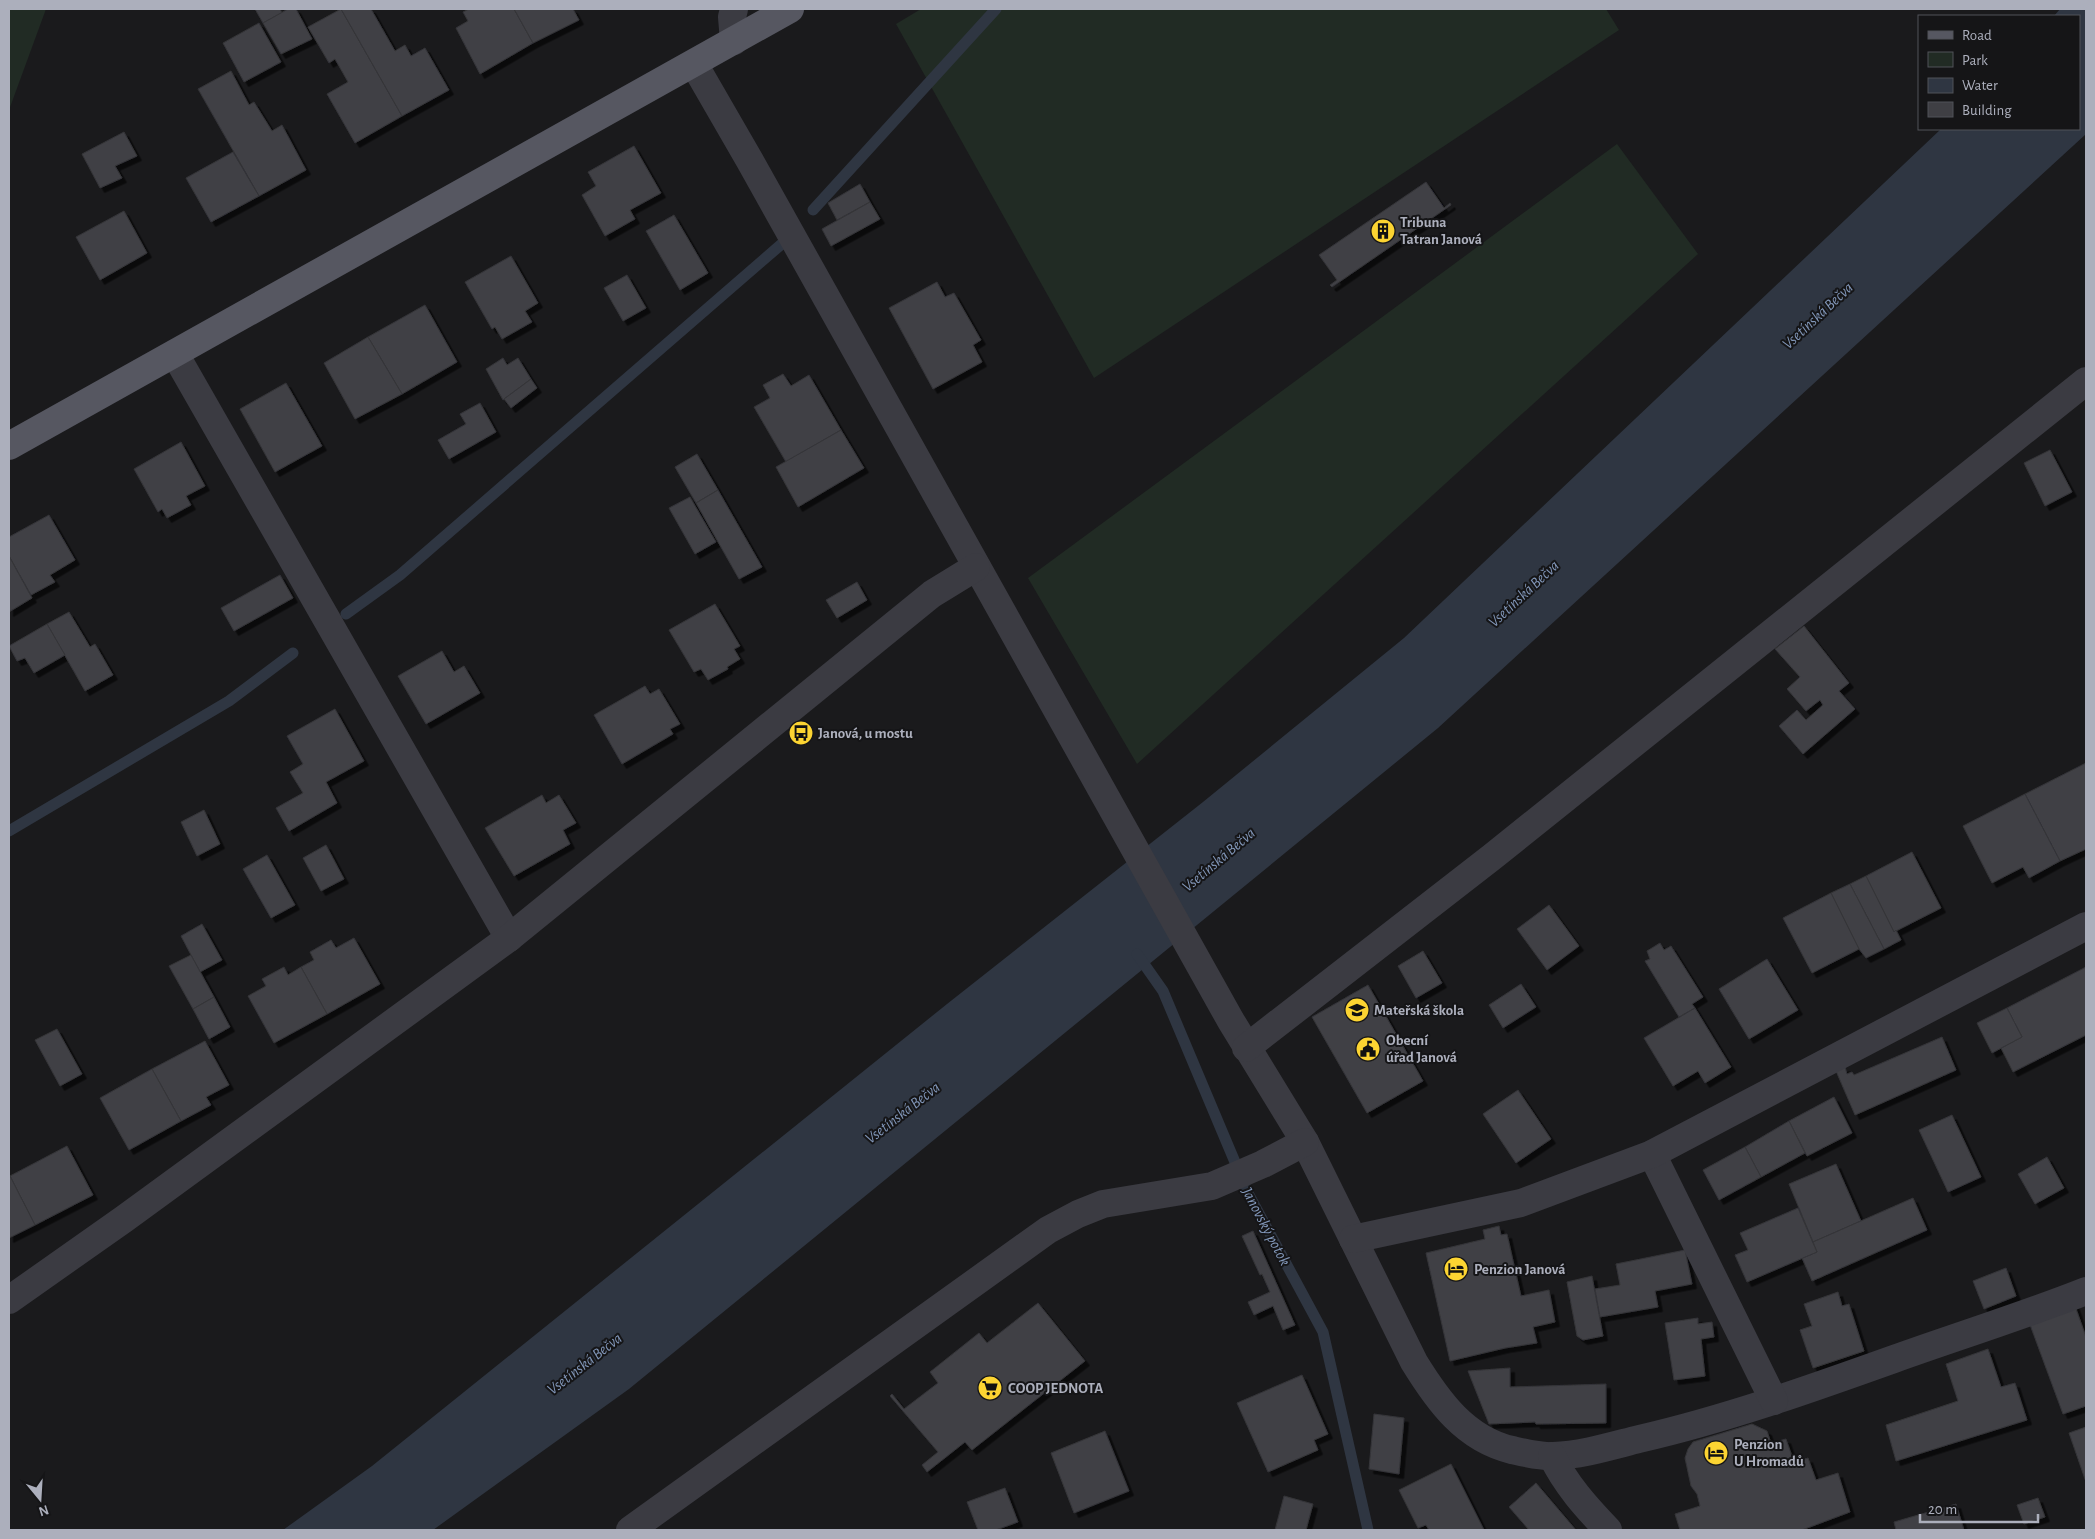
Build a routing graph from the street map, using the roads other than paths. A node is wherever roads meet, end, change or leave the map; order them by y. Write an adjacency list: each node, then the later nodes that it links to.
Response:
1 (734, 9): 3 (street)
2 (790, 9): 3 (main road)
3 (734, 41): 4 (main road)
4 (694, 64): 5 (main road); 8 (street)
5 (175, 354): 7 (main road); 10 (street)
6 (2086, 381): 11 (street)
7 (9, 446)
8 (976, 567): 10 (street); 11 (street)
9 (2086, 926): 13 (street)
10 (509, 938): 16 (street)
11 (1246, 1048): 12 (street)
12 (1305, 1142): 14 (street); 19 (street)
13 (1652, 1154): 14 (street); 17 (street)
14 (1353, 1239): 18 (street)
15 (2086, 1290): 17 (street)
16 (9, 1300)
17 (1774, 1401): 18 (street)
18 (1552, 1456): 20 (street)
19 (630, 1530)
20 (1608, 1530)

